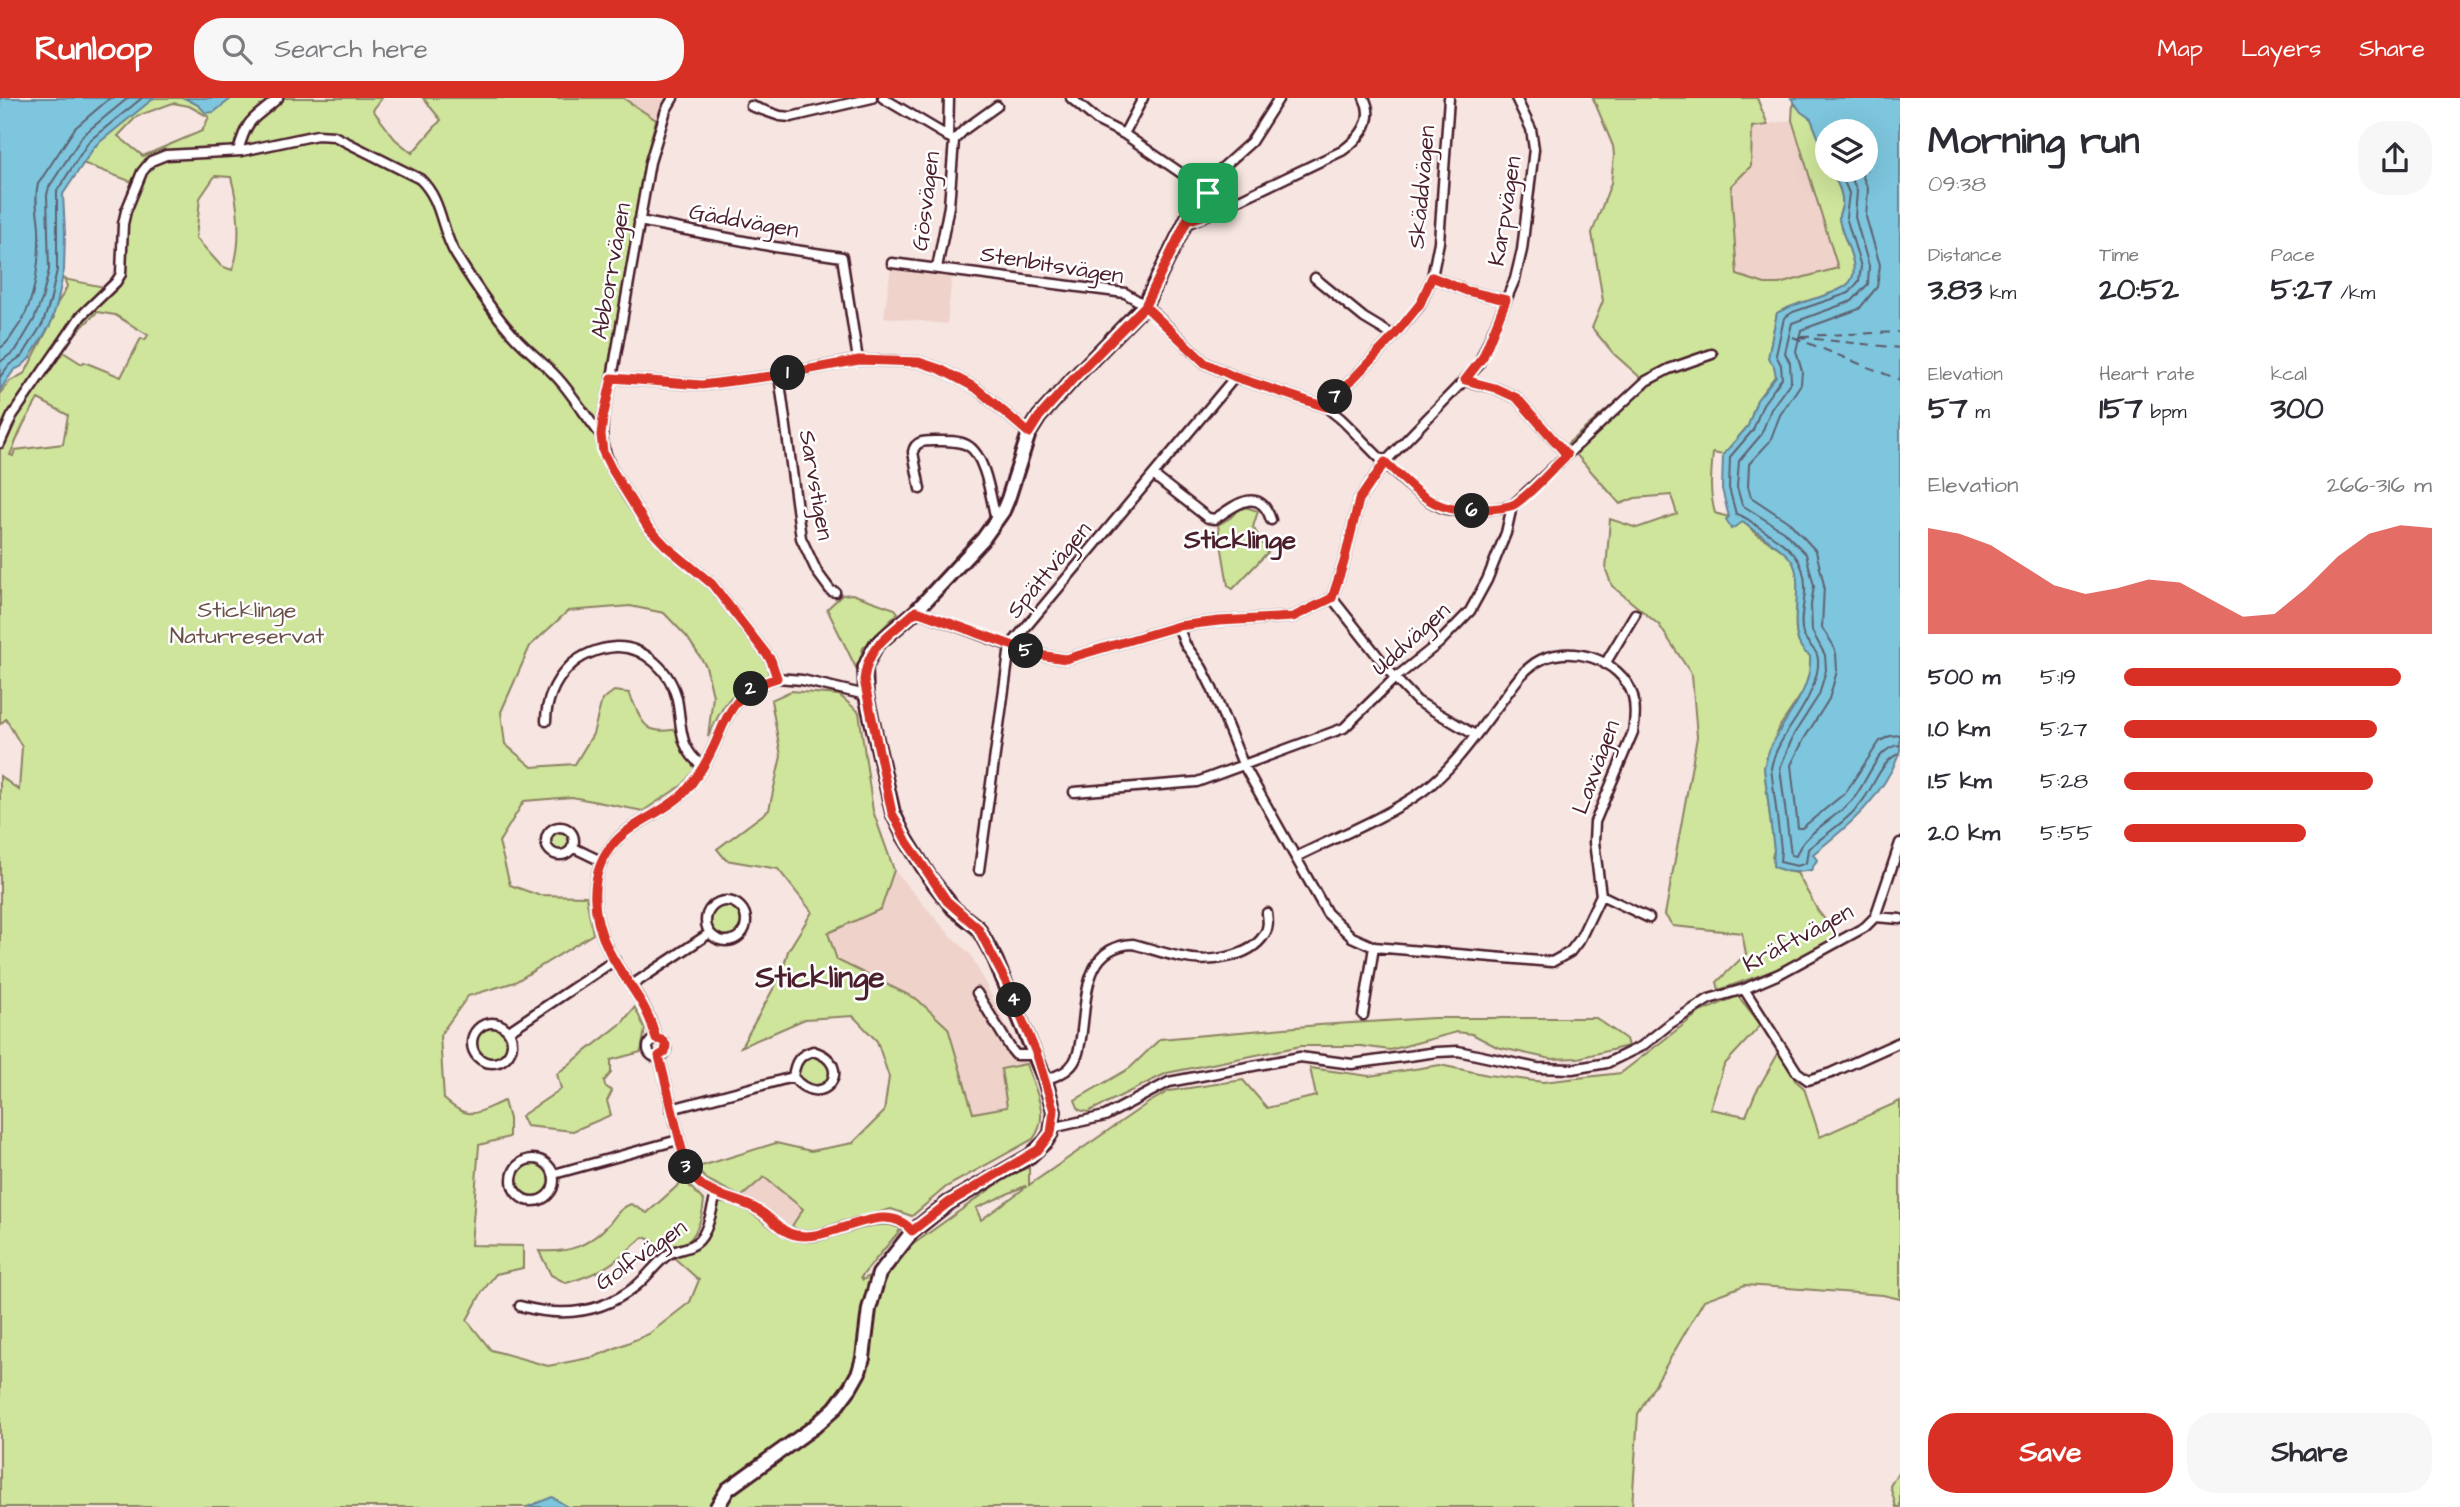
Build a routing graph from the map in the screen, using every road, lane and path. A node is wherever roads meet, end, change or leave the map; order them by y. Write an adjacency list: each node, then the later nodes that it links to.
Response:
1 (278, 98): 16 (street)
2 (673, 98): 19 (street, Abborrvägen)
3 (872, 98): 12 (street)
4 (883, 98): 15 (street, Gösvägen)
5 (949, 98): 15 (street, Gösvägen)
6 (1071, 98): 14 (street)
7 (1143, 98): 14 (street)
8 (1279, 98): 17 (street)
9 (1364, 98): 18 (street)
10 (1449, 98): 23 (street, Skäddvägen)
11 (1517, 98): 25 (street, Karpvägen)
12 (751, 106)
13 (997, 106): 15 (street, Gösvägen)
14 (1124, 134): 17 (street)
15 (951, 139): 22 (street, Gösvägen)
16 (238, 151): 36 (street); 37 (street)
17 (1206, 193): 18 (street); 20 (street)
18 (1217, 203): 20 (street)
19 (639, 221): 29 (street, Gäddvägen); 32 (street, Abborrvägen)
20 (1187, 221): 26 (street)
21 (892, 263): 22 (street, Stenbitsvägen)
22 (937, 268): 26 (street, Stenbitsvägen)
23 (1432, 277): 25 (street); 27 (street, Skäddvägen)
24 (1315, 278): 27 (street)
25 (1506, 300): 33 (street, Karpvägen)
26 (1145, 306): 31 (street, Stenbitsvägen); 35 (street)
27 (1394, 336): 34 (street, Skäddvägen)
28 (1712, 354): 38 (street)
29 (859, 360): 30 (street); 35 (street)
30 (779, 375): 32 (street); 45 (street, Sarvstigen)
31 (1235, 377): 34 (street, Stenbitsvägen); 40 (street, Spättvägen)
32 (612, 378): 36 (street, Abborrvägen)
33 (1465, 380): 38 (street); 39 (street, Karpvägen)
34 (1326, 407): 39 (street, Stenbitsvägen)
35 (1029, 433): 43 (street)
36 (601, 435): 52 (street, Abborrvägen)
37 (0, 443)
38 (1567, 455): 42 (street)
39 (1385, 462): 42 (street, Stenbitsvägen); 46 (street, Karpvägen)
40 (1153, 475): 44 (street); 50 (street, Spättvägen)
41 (920, 489): 43 (street)
42 (1512, 506): 53 (street, Uddvägen)
43 (996, 520): 47 (street)
44 (1271, 520)
45 (835, 592)
46 (1332, 598): 49 (street); 53 (street)
47 (916, 611): 50 (street); 54 (street)
48 (1635, 614): 51 (street)
49 (1178, 626): 50 (street); 57 (street)
50 (1010, 646): 64 (street, Spättvägen)
51 (1605, 664): 56 (street, Laxvägen); 65 (street, Laxvägen)
52 (777, 678): 54 (street); 58 (street)
53 (1395, 678): 56 (street); 57 (street, Uddvägen)
54 (866, 695): 79 (street)
55 (546, 721): 58 (street)
56 (1475, 735): 62 (street, Laxvägen)
57 (1243, 764): 59 (street, Uddvägen); 62 (street)
58 (704, 766): 63 (street)
59 (1074, 792)
60 (1900, 843): 67 (street, Kräftvägen)
61 (572, 847): 63 (street)
62 (1296, 857): 71 (street)
63 (601, 861): 72 (street)
64 (979, 870)
65 (1601, 895): 68 (street); 71 (street)
66 (1267, 914): 81 (street)
67 (1875, 917): 69 (street); 74 (street, Kräftvägen)
68 (1649, 918)
69 (1900, 919)
70 (709, 933): 70 (street); 73 (street)
71 (1374, 947): 76 (street)
72 (615, 960): 73 (street); 77 (street)
73 (632, 985): 82 (street)
74 (1744, 989): 78 (street); 83 (street, Kräftvägen)
75 (976, 993): 79 (street)
76 (1363, 1015)
77 (509, 1031): 77 (street)
78 (1900, 1042)
79 (1037, 1055): 81 (street)
80 (793, 1077): 80 (street); 82 (street)
81 (1045, 1080): 83 (street)
82 (671, 1109): 84 (street)
83 (1052, 1128): 87 (street)
84 (678, 1140): 85 (street); 86 (street)
85 (554, 1174): 85 (street)
86 (716, 1195): 87 (street); 88 (street, Golfvägen)
87 (912, 1231): 89 (street)
88 (520, 1306)
89 (717, 1507)

